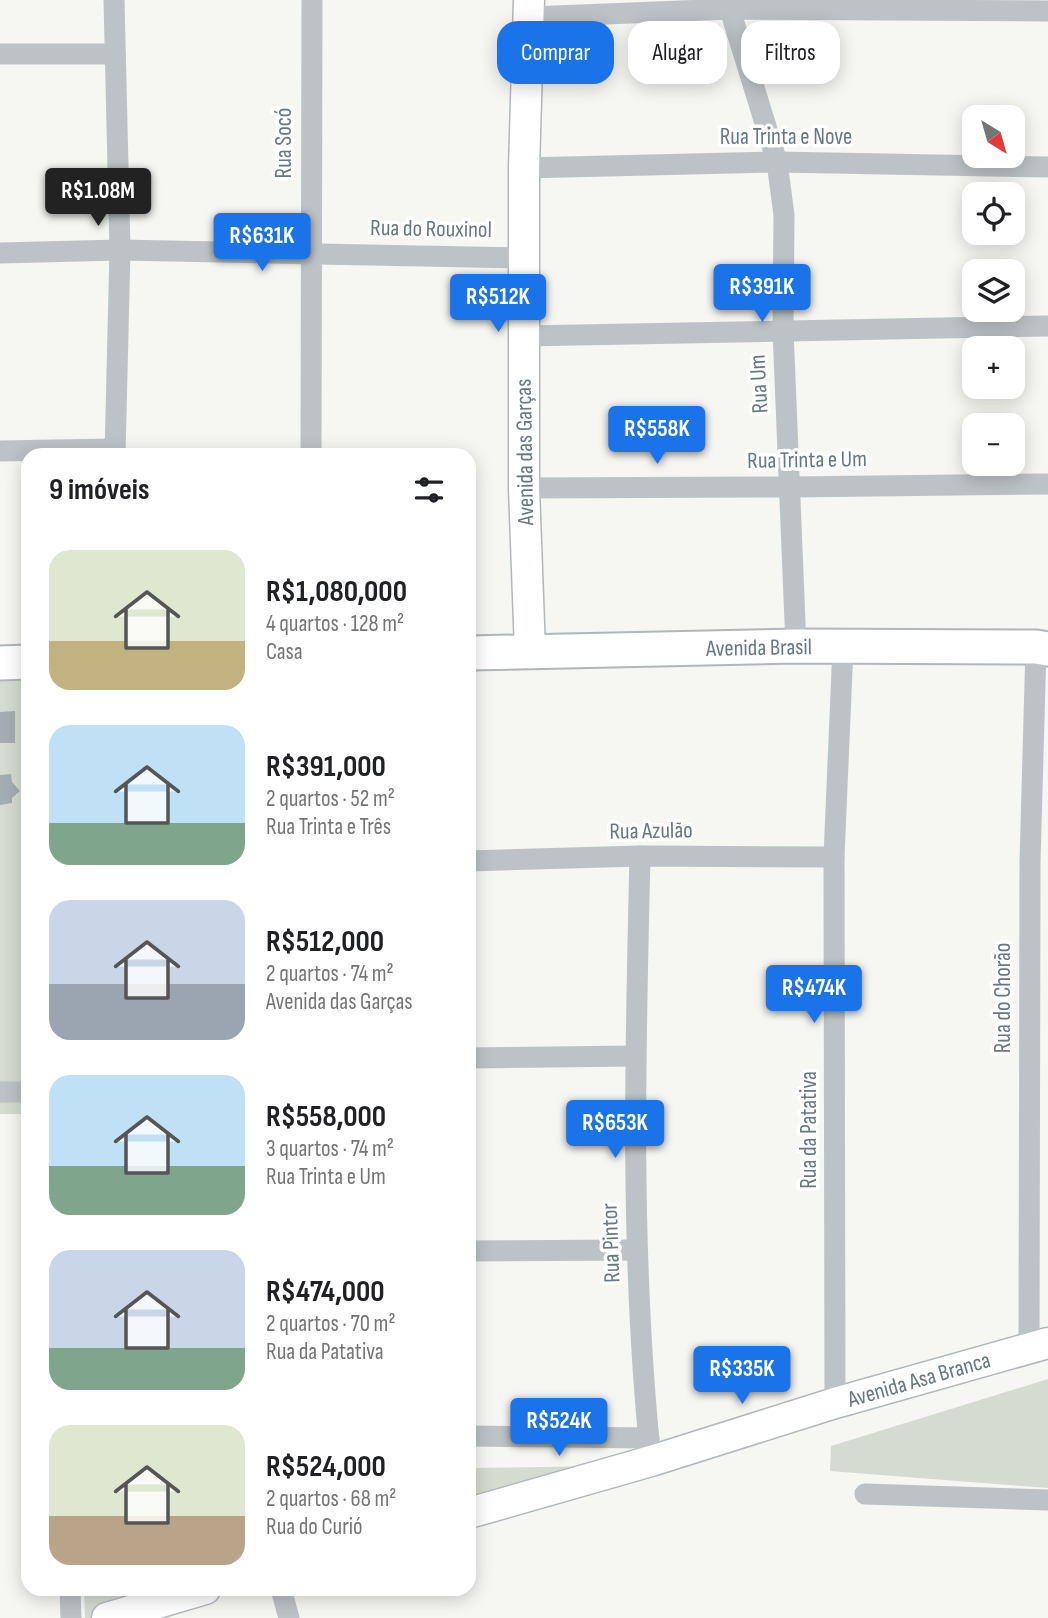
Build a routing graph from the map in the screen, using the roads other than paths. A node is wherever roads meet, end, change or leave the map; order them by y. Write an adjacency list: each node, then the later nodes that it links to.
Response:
1 (114, 0): 7 (street)
2 (312, 0): 13 (street, Rua Socó)
3 (729, 5): 4 (street); 5 (street); 8 (street, Rua Um)
4 (530, 8): 10 (street, Avenida das Garças)
5 (1048, 12)
6 (0, 54): 7 (street)
7 (115, 54): 11 (street)
8 (777, 162): 9 (street, Rua Trinta e Nove); 10 (street, Rua Trinta e Nove); 16 (street, Rua Um)
9 (1048, 167)
10 (524, 169): 14 (street, Avenida das Garças)
11 (120, 250): 12 (street, Rua do Rouxinol); 13 (street, Rua do Rouxinol); 18 (street)
12 (0, 253)
13 (310, 253): 14 (street, Rua do Rouxinol); 19 (street, Rua Socó)
14 (524, 258): 17 (street, Avenida das Garças)
15 (1048, 326): 16 (street)
16 (783, 330): 17 (street); 23 (street, Rua Um)
17 (524, 336): 24 (street, Avenida das Garças)
18 (115, 448)
19 (311, 448)
20 (0, 451): 21 (street)
21 (21, 451)
22 (1048, 484): 23 (street, Rua Trinta e Um)
23 (791, 487): 24 (street, Rua Trinta e Um); 25 (street, Rua Um)
24 (524, 488): 28 (street, Avenida das Garças)
25 (796, 646): 26 (main road, Avenida Brasil); 28 (main road, Avenida Brasil)
26 (843, 647): 27 (main road, Avenida Brasil); 33 (street, Rua da Patativa)
27 (1042, 648): 35 (street, Rua do Chorão)
28 (530, 652): 29 (main road, Avenida Brasil)
29 (476, 653)
30 (21, 662): 31 (main road)
31 (0, 663)
32 (640, 856): 33 (street, Rua Azulão); 34 (street, Rua Azulão); 36 (street, Rua Pintor)
33 (834, 857): 43 (street, Rua da Patativa)
34 (476, 861)
35 (1039, 862): 42 (street, Rua do Chorão)
36 (635, 1056): 37 (street); 40 (street, Rua Pintor)
37 (476, 1058)
38 (0, 1092): 39 (street)
39 (21, 1092)
40 (636, 1250): 41 (street); 45 (street, Rua Pintor)
41 (476, 1251)
42 (1038, 1346): 43 (street, Avenida Asa Branca)
43 (835, 1403): 45 (street, Avenida Asa Branca)
44 (476, 1437): 45 (street)
45 (650, 1450): 48 (street, Avenida Asa Branca)
46 (865, 1494): 47 (street)
47 (1048, 1500)
48 (476, 1511)
49 (70, 1596): 52 (street)
50 (181, 1596): 53 (street)
51 (283, 1596): 54 (street)
52 (71, 1618)
53 (107, 1618)
54 (289, 1618)

